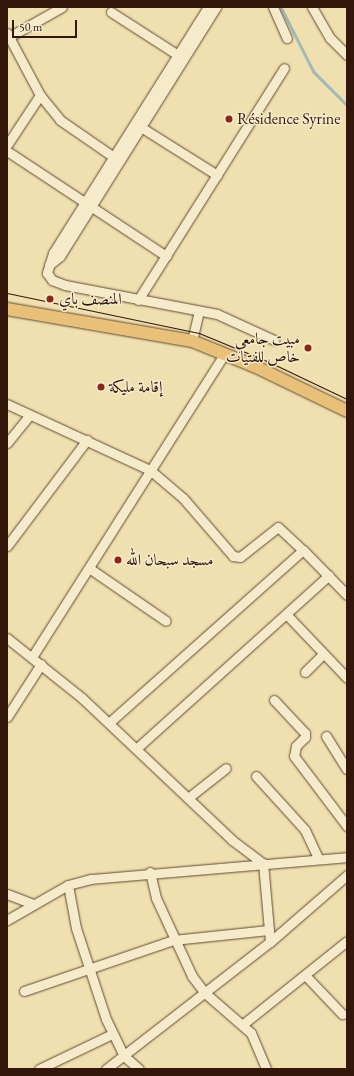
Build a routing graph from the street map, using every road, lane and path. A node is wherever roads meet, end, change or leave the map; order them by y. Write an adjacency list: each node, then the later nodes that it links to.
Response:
1 (62, 7): 7 (street)
2 (208, 7): 9 (street)
3 (216, 7): 13 (street)
4 (272, 7): 8 (street)
5 (315, 8): 10 (street)
6 (111, 12): 9 (street)
7 (8, 36): 12 (street)
8 (287, 38)
9 (178, 55): 13 (street)
10 (347, 55)
11 (284, 68): 17 (street)
12 (40, 95): 14 (street); 16 (street)
13 (138, 125): 16 (street); 17 (street)
14 (7, 145)
15 (7, 151): 18 (street)
16 (116, 158): 18 (street)
17 (217, 175): 19 (street)
18 (88, 204): 19 (street); 20 (street)
19 (166, 256): 20 (street)
20 (138, 300): 22 (street)
21 (7, 309): 24 (main road)
22 (199, 311): 23 (street); 24 (street)
23 (274, 340)
24 (192, 341): 25 (main road)
25 (225, 354): 27 (main road); 31 (street)
26 (7, 404): 28 (street)
27 (347, 411)
28 (30, 414): 29 (street); 30 (street)
29 (87, 440): 31 (street); 32 (street)
30 (7, 443)
31 (150, 470): 33 (street); 34 (street)
32 (7, 546)
33 (302, 550): 35 (street); 47 (street)
34 (89, 568): 38 (street); 41 (street)
35 (330, 575): 36 (street); 37 (street)
36 (347, 595)
37 (288, 615): 40 (street); 49 (street)
38 (166, 621)
39 (7, 638): 41 (street)
40 (323, 654): 43 (street); 44 (street)
41 (32, 658): 42 (street)
42 (41, 664): 46 (street); 47 (street)
43 (305, 672)
44 (347, 678)
45 (274, 700): 54 (street)
46 (7, 717)
47 (109, 722): 49 (street)
48 (326, 736): 51 (street)
49 (137, 748): 53 (street)
50 (226, 768): 53 (street)
51 (347, 769)
52 (256, 776): 56 (street)
53 (188, 798): 57 (street)
54 (347, 826)
55 (347, 857): 56 (street)
56 (318, 858): 57 (street)
57 (263, 863): 58 (street); 64 (street)
58 (150, 872): 60 (street); 65 (street)
59 (347, 875): 67 (street)
60 (68, 886): 62 (street); 68 (street)
61 (7, 894): 62 (street)
62 (33, 904): 63 (street)
63 (7, 920)
64 (268, 930): 65 (street); 67 (street)
65 (172, 940): 68 (street); 71 (street)
66 (347, 941): 69 (street)
67 (270, 942): 71 (street)
68 (88, 970): 70 (street); 74 (street)
69 (305, 975): 72 (street); 73 (street)
70 (24, 991)
71 (205, 993): 73 (street); 75 (street)
72 (342, 1014)
73 (242, 1025): 79 (street)
74 (112, 1034): 75 (street); 76 (street)
75 (124, 1056): 77 (street); 78 (street)
76 (39, 1069)
77 (106, 1069)
78 (139, 1069)
79 (266, 1069)

